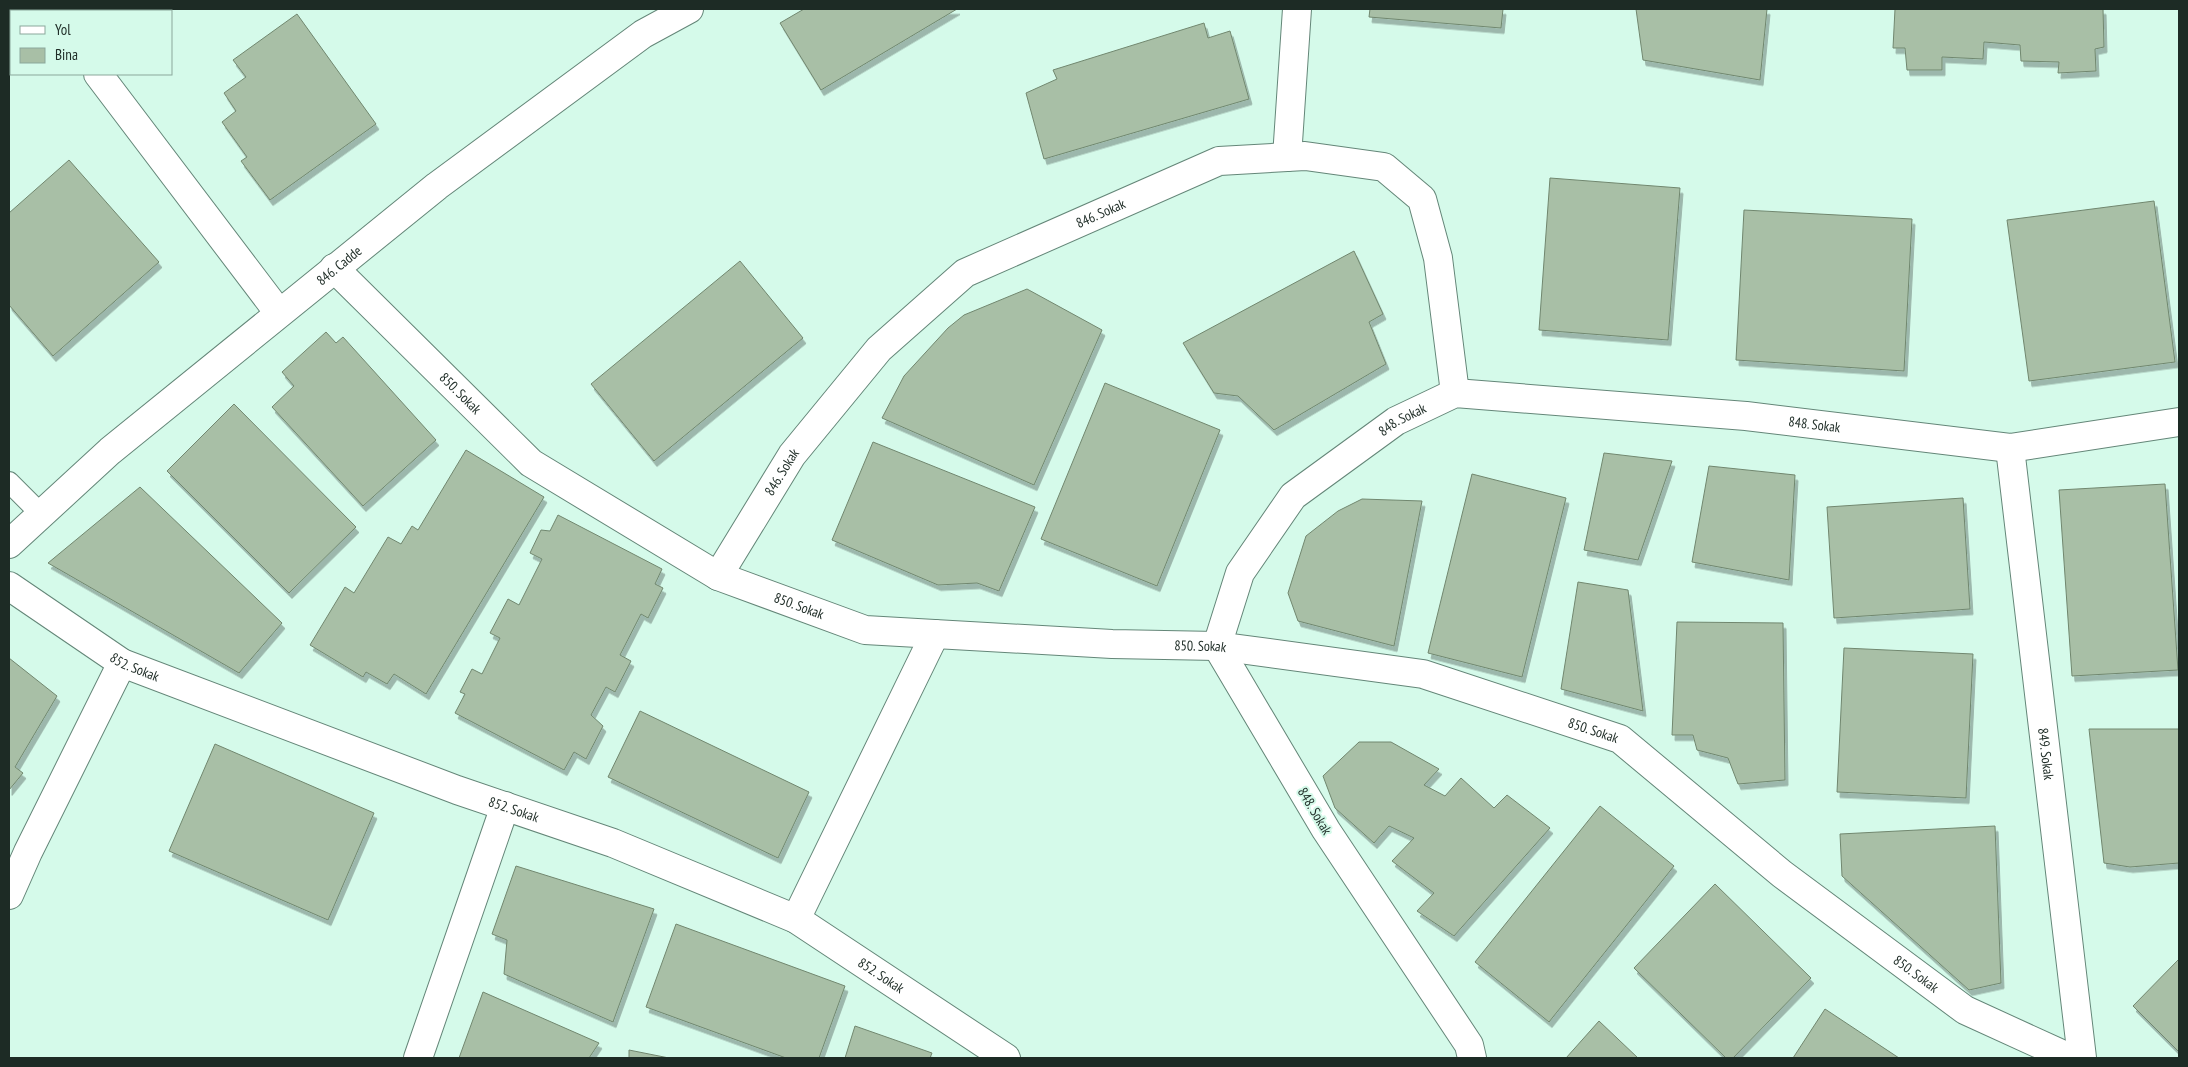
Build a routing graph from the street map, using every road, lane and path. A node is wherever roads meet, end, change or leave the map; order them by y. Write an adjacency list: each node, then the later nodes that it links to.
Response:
1 (689, 9): 5 (street, 846. Cadde)
2 (1297, 9): 4 (street)
3 (99, 75): 6 (street)
4 (1287, 157): 7 (street, 846. Sokak); 13 (street, 846. Sokak)
5 (334, 268): 6 (street, 846. Cadde); 13 (street, 850. Sokak)
6 (279, 313): 11 (street, 846. Cadde)
7 (1455, 393): 9 (street, 848. Sokak); 16 (street, 848. Sokak)
8 (2179, 422): 9 (street, 848. Sokak)
9 (2010, 448): 25 (street, 849. Sokak)
10 (9, 482): 11 (lane)
11 (41, 514): 12 (street, 846. Cadde)
12 (9, 544)
13 (718, 576): 15 (street, 850. Sokak)
14 (9, 586): 17 (street, 852. Sokak)
15 (935, 634): 16 (street, 850. Sokak); 20 (street)
16 (1217, 646): 23 (street, 848. Sokak); 24 (street, 850. Sokak)
17 (122, 662): 18 (street, 852. Sokak); 19 (street)
18 (504, 806): 20 (street, 852. Sokak); 21 (street)
19 (9, 895)
20 (796, 919): 22 (street, 852. Sokak)
21 (418, 1058)
22 (1006, 1058)
23 (1472, 1058)
24 (2070, 1058)
25 (2082, 1058)

